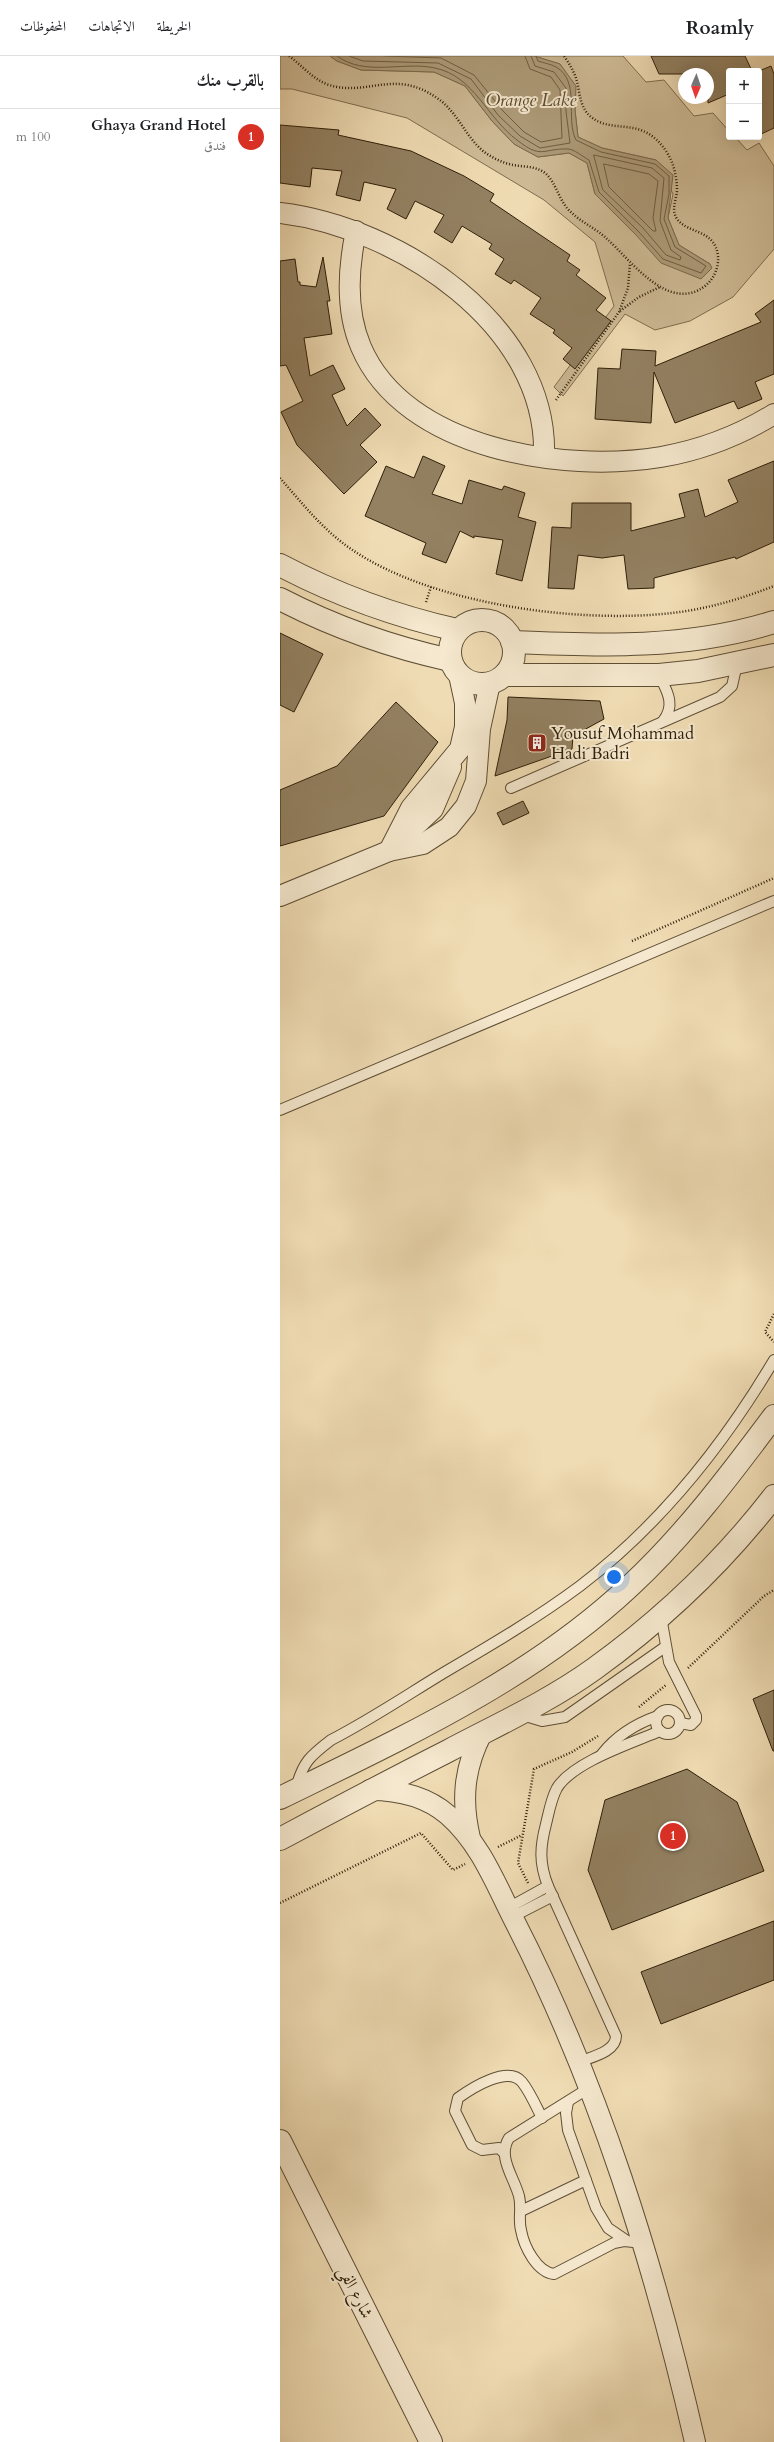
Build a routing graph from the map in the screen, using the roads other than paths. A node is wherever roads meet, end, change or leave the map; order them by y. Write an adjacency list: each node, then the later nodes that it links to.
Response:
1 (280, 213): 2 (street)
2 (356, 231): 4 (street); 4 (street)
3 (774, 414): 4 (street)
4 (544, 457)
5 (280, 565): 8 (street)
6 (280, 599): 12 (street)
7 (774, 622): 9 (street)
8 (457, 630): 9 (street); 12 (street)
9 (512, 642): 14 (street)
10 (774, 655): 11 (street)
11 (737, 664): 13 (street); 15 (lane)
12 (454, 668): 14 (street); 16 (street)
13 (660, 675): 14 (street); 15 (lane)
14 (498, 679): 19 (street)
15 (663, 721): 17 (lane)
16 (453, 759): 18 (street); 20 (street)
17 (511, 788)
18 (440, 797): 19 (street); 20 (street)
19 (466, 806): 20 (street)
20 (389, 850): 21 (street)
21 (280, 896)
22 (774, 901): 23 (lane)
23 (280, 1110)
24 (774, 1360): 40 (lane)
25 (774, 1416): 27 (street)
26 (774, 1431): 27 (street)
27 (751, 1448): 40 (street)
28 (774, 1496): 30 (street)
29 (774, 1522): 30 (street)
30 (732, 1547): 31 (street)
31 (661, 1617): 32 (lane); 33 (street)
32 (665, 1647): 33 (lane); 35 (lane)
33 (520, 1714): 37 (street)
34 (658, 1716): 35 (lane); 36 (lane); 38 (lane)
35 (680, 1723): 36 (lane)
36 (660, 1731): 38 (lane)
37 (482, 1734): 39 (street); 41 (street)
38 (601, 1756): 43 (lane)
39 (370, 1790): 41 (street); 42 (street)
40 (288, 1794)
41 (470, 1838): 45 (street)
42 (280, 1839)
43 (548, 1886): 44 (lane); 45 (lane)
44 (553, 1896): 45 (lane); 46 (lane)
45 (510, 1912): 46 (street)
46 (579, 2062): 47 (street)
47 (589, 2088): 48 (lane); 54 (street)
48 (568, 2102): 49 (lane); 52 (lane)
49 (542, 2118): 51 (lane); 51 (lane)
50 (280, 2141): 55 (street, شارع الفي)
51 (504, 2153): 53 (lane)
52 (586, 2180): 53 (lane); 54 (lane)
53 (521, 2211): 54 (lane)
54 (635, 2242): 56 (street)
55 (431, 2442)
56 (695, 2442)

